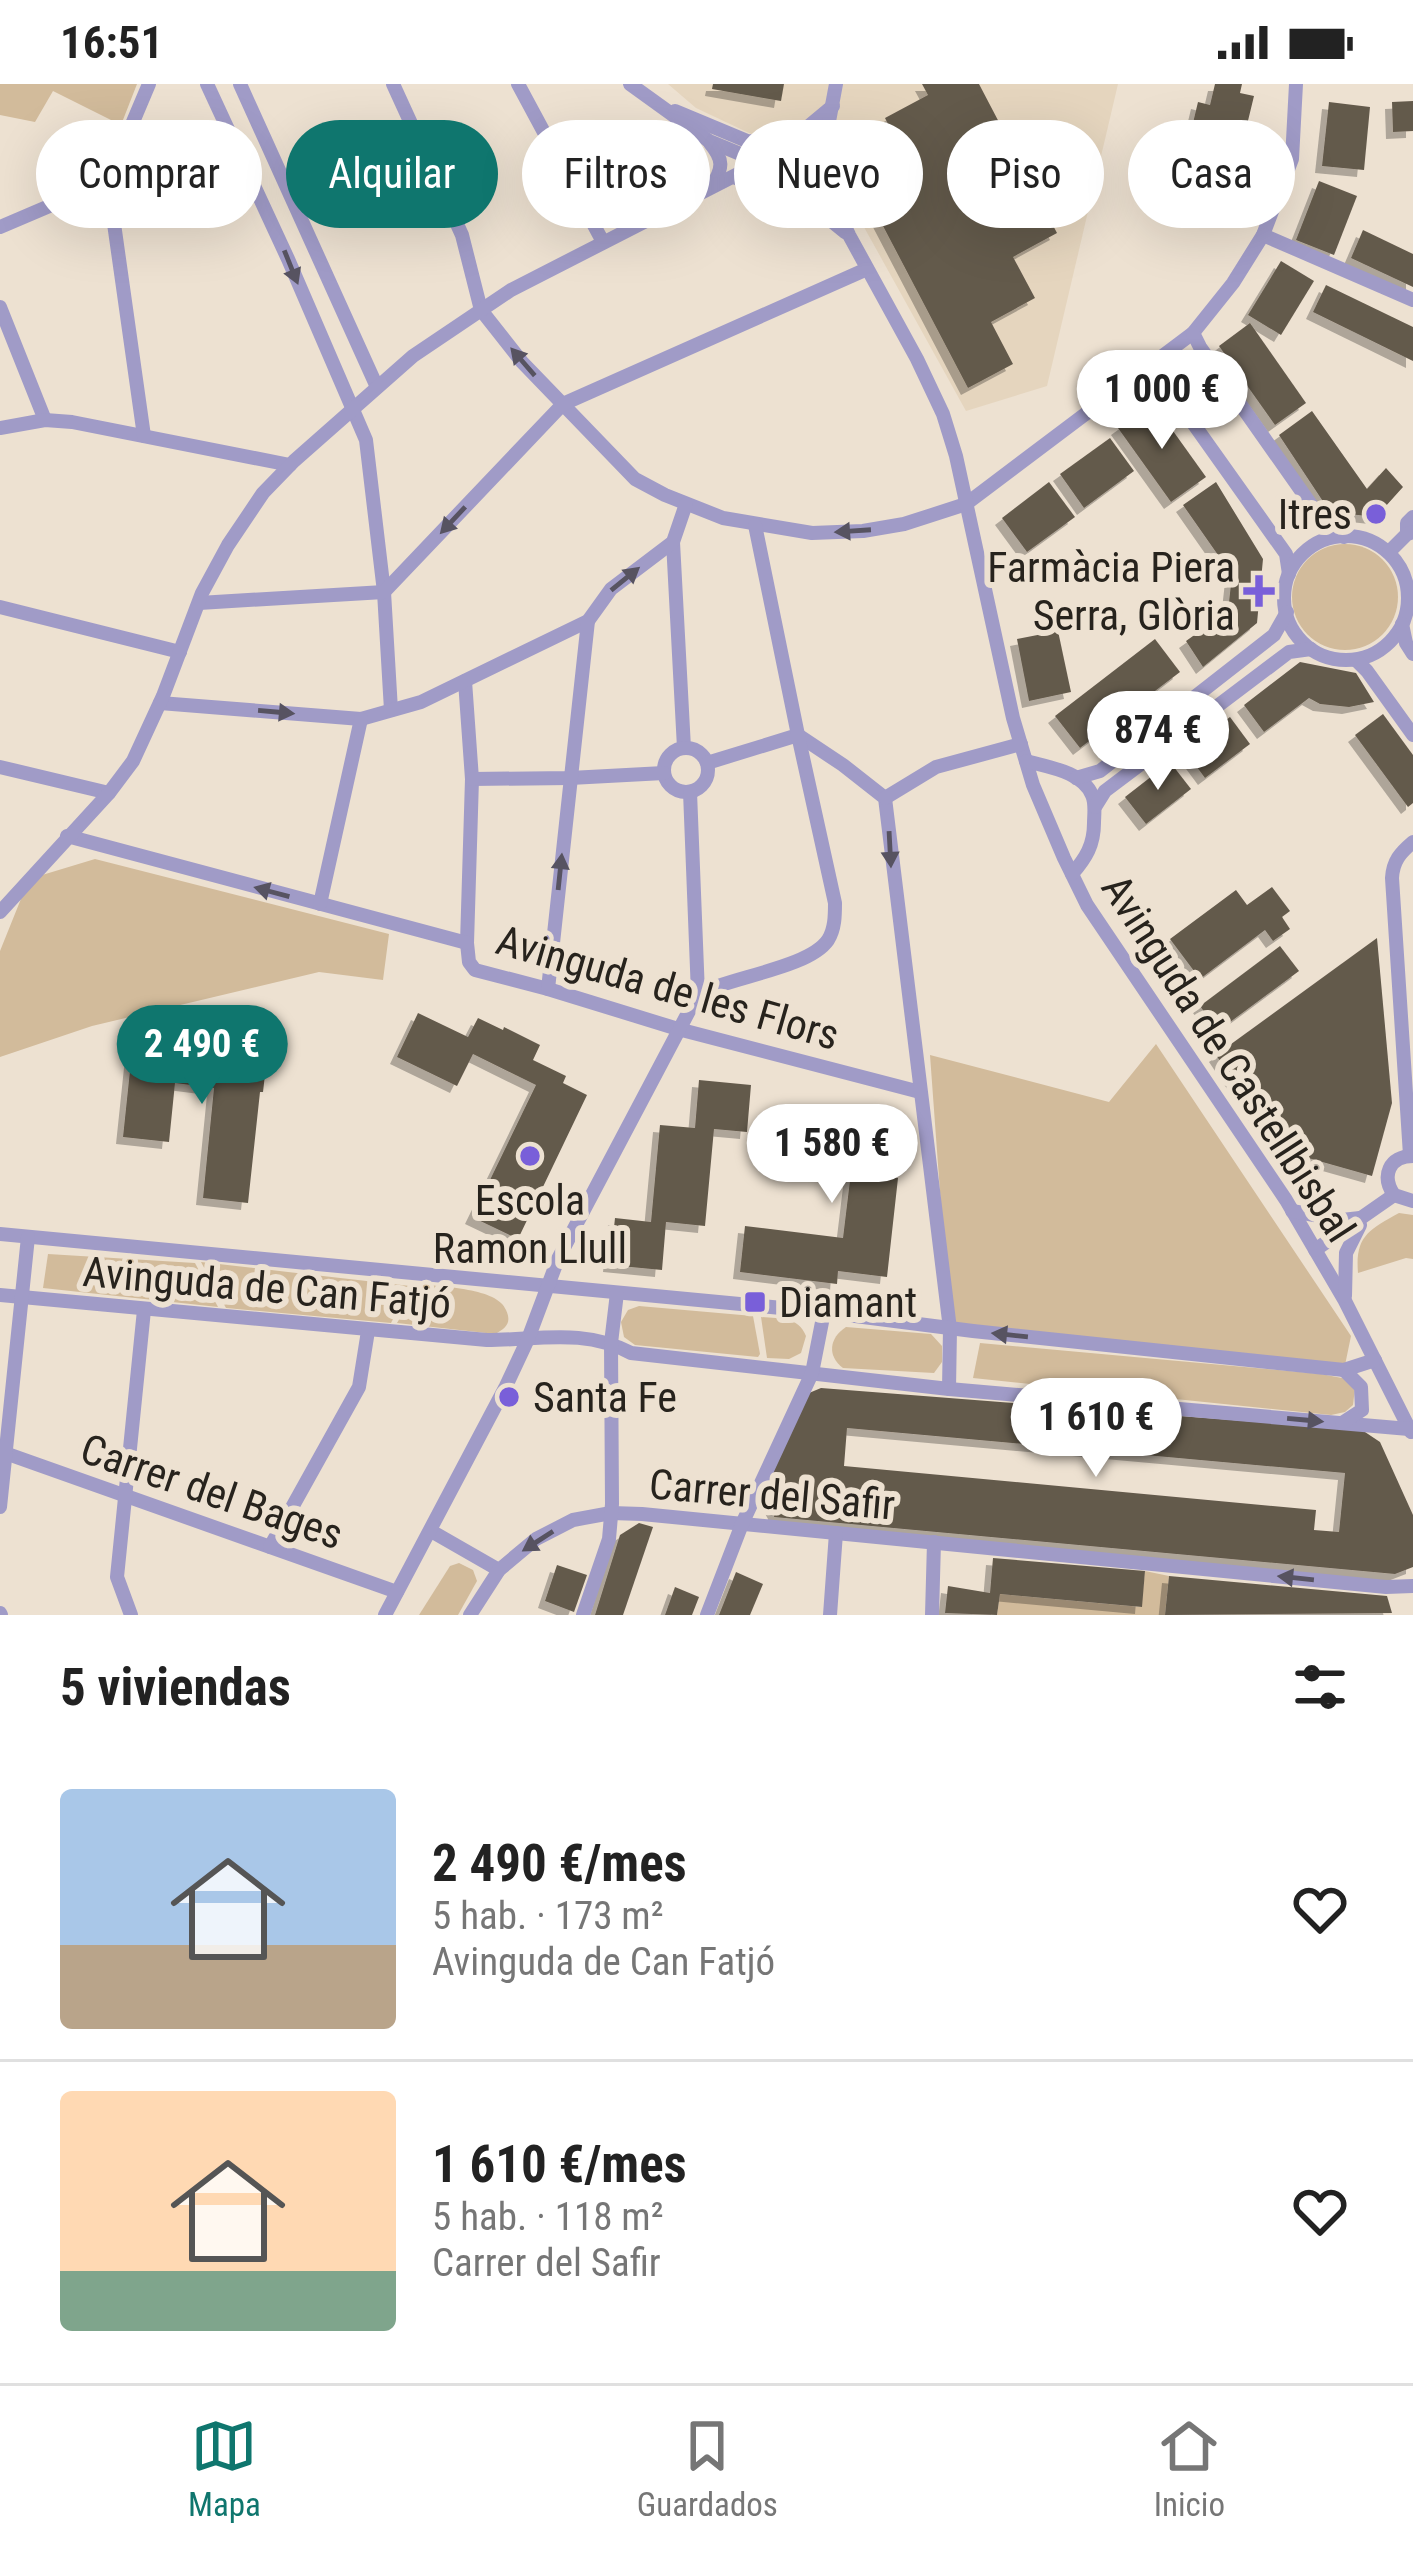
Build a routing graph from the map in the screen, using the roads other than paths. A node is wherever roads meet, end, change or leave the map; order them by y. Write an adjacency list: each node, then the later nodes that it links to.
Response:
1 (149, 84): 12 (street)
2 (208, 84): 36 (street, one-way to 36)
3 (240, 84): 34 (street)
4 (393, 84): 31 (street)
5 (518, 84): 27 (street)
6 (629, 84): 11 (street, Avinguda de Castellbisbal)
7 (836, 84): 10 (street)
8 (1296, 84): 9 (street); 26 (street)
9 (1311, 84)
10 (832, 106): 14 (street); 15 (street)
11 (660, 108): 13 (street, Avinguda de Castellbisbal); 16 (street, Avinguda de Castellbisbal)
12 (134, 120)
13 (678, 120)
14 (815, 120)
15 (829, 120)
16 (734, 135)
17 (710, 142): 19 (street)
18 (734, 177): 19 (street)
19 (712, 185): 27 (street)
20 (36, 212): 21 (street)
21 (0, 227)
22 (115, 228): 39 (street)
23 (840, 228): 25 (street, Avinguda de Castellbisbal)
24 (846, 228): 25 (street, Avinguda de Castellbisbal)
25 (849, 235): 28 (street, Avinguda de Castellbisbal)
26 (1263, 235): 29 (street); 32 (street)
27 (603, 242): 31 (street)
28 (867, 269): 35 (street); 42 (street, Avinguda de Castellbisbal)
29 (1413, 300)
30 (0, 307): 37 (street)
31 (481, 310): 34 (street); 35 (street, one-way to 31)
32 (1193, 333): 33 (street); 46 (street)
33 (1151, 364): 42 (street); 49 (street)
34 (377, 387): 36 (street)
35 (562, 404): 41 (street); 50 (street, one-way to 50)
36 (352, 410): 40 (street); 50 (street)
37 (45, 420): 38 (street); 39 (street)
38 (0, 428)
39 (144, 436): 40 (street)
40 (290, 465): 51 (street)
41 (686, 504): 44 (street); 47 (street)
42 (967, 504): 44 (street, one-way to 44); 66 (street, Avinguda de Castellbisbal)
43 (1413, 517): 45 (street)
44 (755, 524): 64 (street)
45 (1410, 533): 48 (street)
46 (1344, 536): 48 (street); 49 (street)
47 (673, 542): 54 (street, one-way to 47); 67 (street)
48 (1389, 552): 55 (street)
49 (1288, 574): 53 (street)
50 (384, 592): 51 (street); 62 (street)
51 (199, 603): 57 (street)
52 (0, 608): 57 (street)
53 (1287, 612): 56 (street); 73 (street)
54 (587, 621): 60 (street); 72 (street)
55 (1402, 624): 58 (street); 59 (street)
56 (1311, 649): 59 (street); 78 (street)
57 (180, 652): 61 (street)
58 (1413, 654)
59 (1356, 660): 65 (street)
60 (465, 681): 62 (street); 74 (street)
61 (160, 703): 63 (street, one-way to 63); 76 (street)
62 (391, 710): 63 (street)
63 (361, 718): 82 (street)
64 (798, 735): 69 (street); 77 (street); 86 (street)
65 (1413, 735)
66 (1021, 744): 68 (street, Avinguda de Castellbisbal); 77 (street)
67 (684, 748): 69 (street); 71 (street)
68 (1026, 761): 73 (street); 81 (street, Avinguda de Castellbisbal)
69 (707, 763): 75 (street)
70 (0, 767): 76 (street)
71 (664, 773): 72 (street); 75 (street)
72 (570, 778): 74 (street); 85 (street, one-way to 72)
73 (1076, 778): 78 (street)
74 (472, 779): 84 (street)
75 (690, 792): 86 (street)
76 (109, 793): 79 (street)
77 (885, 798): 88 (street, one-way to 88)
78 (1094, 807): 81 (street)
79 (68, 836): 82 (street, Avinguda de les Flors, one-way to 79); 83 (street)
80 (1413, 842): 89 (street)
81 (1072, 874): 92 (street, Avinguda de Castellbisbal)
82 (320, 904): 84 (street, Avinguda de les Flors)
83 (1, 909)
84 (466, 943): 85 (street, Avinguda de les Flors)
85 (548, 989): 87 (street, Avinguda de les Flors)
86 (698, 994): 87 (street)
87 (678, 1029): 88 (street, Avinguda de les Flors); 97 (street)
88 (920, 1092): 104 (street)
89 (1412, 1155): 90 (street)
90 (1394, 1195): 91 (street); 93 (street)
91 (1413, 1201)
92 (1292, 1211): 93 (street); 96 (street, Avinguda de Castellbisbal)
93 (1365, 1217): 96 (street); 101 (street)
94 (0, 1234): 95 (street, Avinguda de Can Fatjó)
95 (28, 1237): 97 (street, Avinguda de Can Fatjó); 100 (street)
96 (1315, 1250): 101 (street, Avinguda de Castellbisbal)
97 (548, 1286): 98 (street, Avinguda de Can Fatjó); 106 (street)
98 (617, 1293): 103 (street, Avinguda de Can Fatjó); 107 (street)
99 (0, 1295): 100 (street, Avinguda de Can Fatjó)
100 (22, 1298): 102 (street, Avinguda de Can Fatjó); 114 (street)
101 (1345, 1300): 108 (street, Avinguda de Castellbisbal)
102 (144, 1310): 105 (street, Avinguda de Can Fatjó); 115 (street)
103 (824, 1312): 104 (street, Avinguda de Can Fatjó); 110 (street)
104 (950, 1329): 109 (street, Avinguda de Can Fatjó, one-way to 104); 111 (street)
105 (368, 1331): 106 (street, Avinguda de Can Fatjó); 122 (street)
106 (528, 1339): 107 (street, Avinguda de Can Fatjó); 119 (street)
107 (610, 1342): 110 (street, Avinguda de Can Fatjó); 117 (street)
108 (1375, 1360): 109 (street, Avinguda de Can Fatjó); 113 (street, Avinguda de Castellbisbal)
109 (1344, 1370): 112 (street)
110 (812, 1373): 111 (street, Avinguda de Can Fatjó); 118 (street)
111 (950, 1389): 112 (street, Avinguda de Can Fatjó, one-way to 112)
112 (1342, 1424): 113 (street, Avinguda de Can Fatjó)
113 (1411, 1433)
114 (5, 1453): 115 (street, Carrer del Bages); 116 (street)
115 (127, 1496): 122 (street, Carrer del Bages); 126 (street)
116 (0, 1507)
117 (611, 1513): 118 (street, Carrer del Safir); 123 (street, Carrer del Safir, one-way to 123); 129 (street)
118 (742, 1523): 120 (street, Carrer del Safir); 130 (street)
119 (431, 1531): 123 (street); 125 (street)
120 (836, 1533): 121 (street, Carrer del Safir); 131 (street)
121 (934, 1543): 124 (street, Carrer del Safir, one-way to 121); 132 (street)
122 (270, 1547): 125 (street, Carrer del Bages)
123 (499, 1570): 128 (street, Carrer del Safir)
124 (1413, 1586)
125 (398, 1592): 127 (street)
126 (131, 1615)
127 (385, 1615)
128 (470, 1615)
129 (583, 1615)
130 (707, 1615)
131 (830, 1615)
132 (932, 1615)

